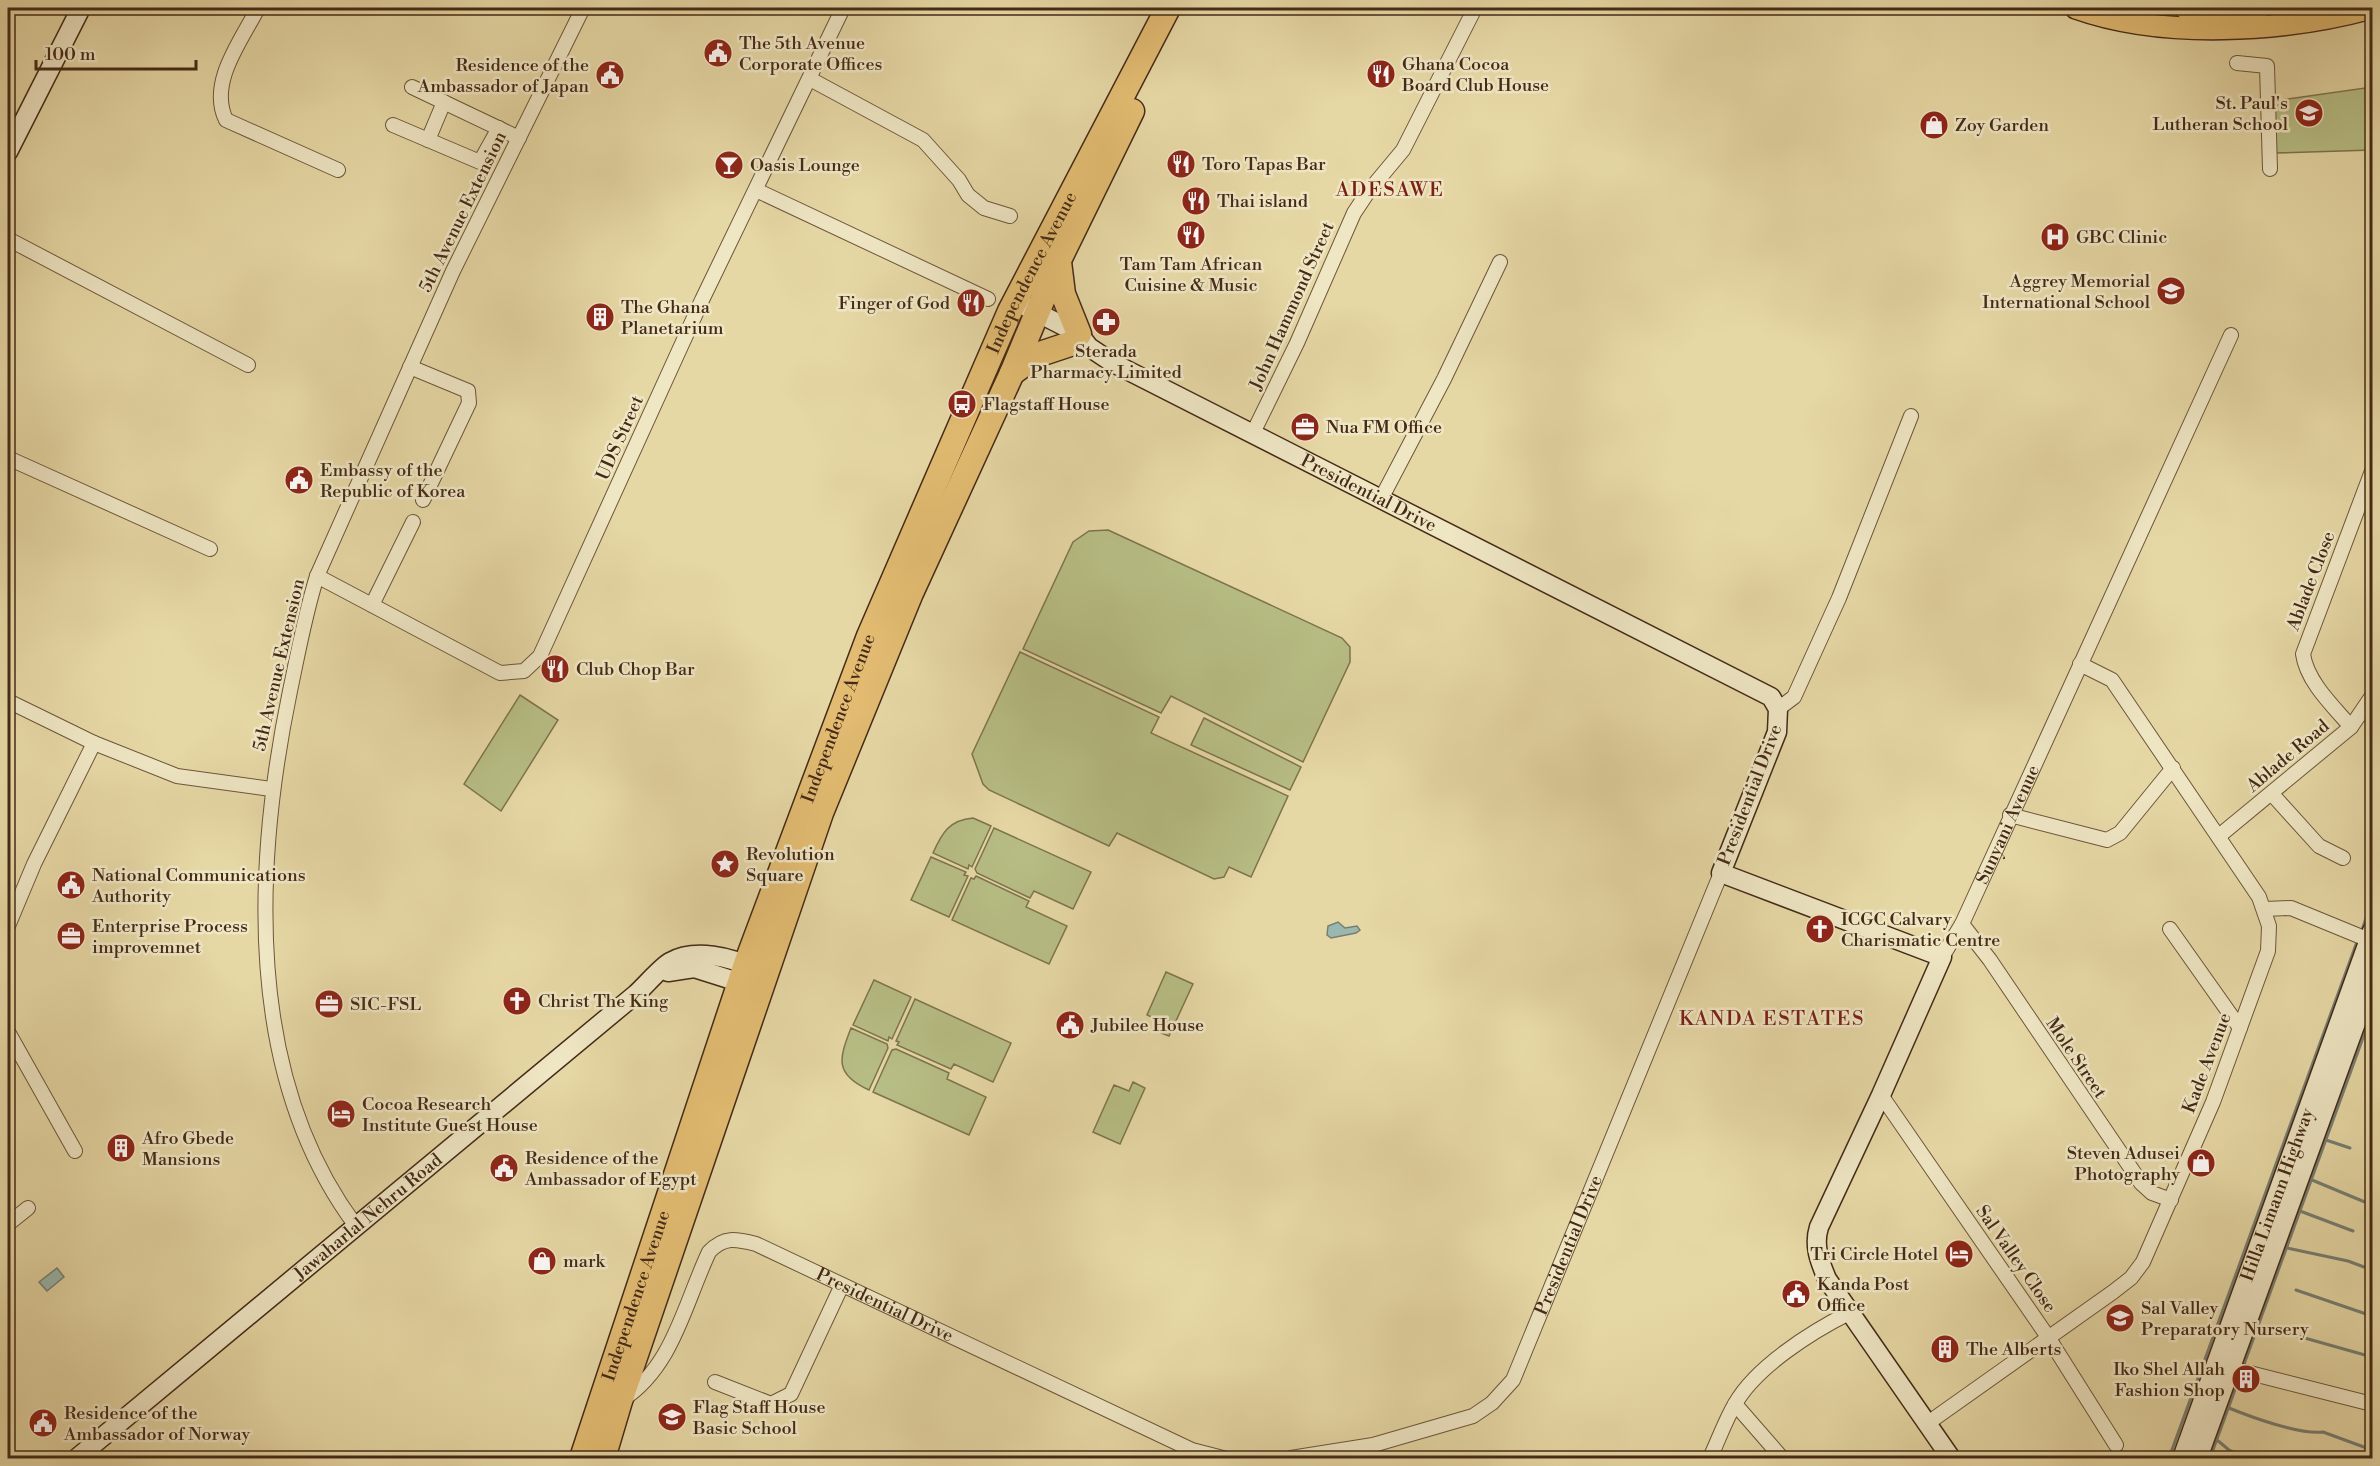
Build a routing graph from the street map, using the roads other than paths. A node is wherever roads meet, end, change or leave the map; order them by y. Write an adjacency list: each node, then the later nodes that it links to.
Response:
1 (81, 8): 18 (street)
2 (258, 8): 23 (street)
3 (583, 8): 19 (street, 5th Avenue Extension)
4 (843, 8): 13 (street, UDS Street)
5 (1168, 8): 30 (highway, Independence Avenue)
6 (1184, 8): 27 (highway, Independence Avenue)
7 (1475, 8): 38 (street, John Hammond Street)
8 (2076, 8): 11 (main road)
9 (2185, 8): 10 (main road)
10 (2259, 8)
11 (2371, 8)
12 (2237, 63): 22 (street)
13 (810, 79): 24 (street, UDS Street); 25 (street)
14 (412, 87): 15 (street)
15 (444, 102): 17 (street); 20 (street)
16 (393, 125): 20 (street)
17 (499, 128): 19 (street); 20 (street)
18 (12, 132): 21 (street)
19 (519, 138): 35 (street, 5th Avenue Extension)
20 (428, 140)
21 (8, 152)
22 (2270, 169)
23 (338, 170)
24 (756, 190): 29 (street); 46 (street, UDS Street)
25 (1010, 216)
26 (8, 239): 34 (street)
27 (1059, 260): 31 (highway, Independence Avenue); 33 (highway)
28 (1500, 262): 41 (street)
29 (988, 299)
30 (1012, 306): 31 (street, Presidential Drive); 66 (highway, Independence Avenue)
31 (1035, 316): 33 (street, Presidential Drive); 36 (highway, Independence Avenue)
32 (2231, 335): 47 (street, Sunyani Avenue)
33 (1080, 341): 36 (highway); 38 (street, Presidential Drive)
34 (248, 365)
35 (410, 367): 42 (street); 45 (street, 5th Avenue Extension)
36 (1011, 373): 66 (highway, Independence Avenue)
37 (1911, 416): 50 (street)
38 (1252, 435): 41 (street, Presidential Drive)
39 (8, 458): 44 (street)
40 (2373, 471): 51 (street, Ablade Close)
41 (1381, 498): 50 (street, Presidential Drive)
42 (423, 500)
43 (413, 522): 46 (street)
44 (210, 549)
45 (317, 576): 46 (street, UDS Street); 54 (street, 5th Avenue Extension)
46 (372, 605)
47 (2080, 664): 53 (street, Kade Avenue); 56 (street, Sunyani Avenue)
48 (2373, 696): 51 (street, Ablade Road)
49 (8, 701): 52 (street)
50 (1778, 709): 59 (street, Presidential Drive)
51 (2351, 728): 55 (street, Ablade Road)
52 (94, 742): 54 (street); 62 (street)
53 (2174, 768): 56 (street); 57 (street, Kade Avenue)
54 (271, 789): 75 (street, 5th Avenue Extension)
55 (2272, 794): 57 (street, Ablade Road); 58 (street)
56 (2010, 815): 61 (street, Sunyani Avenue)
57 (2219, 836): 60 (street, Kade Avenue)
58 (2343, 858)
59 (1721, 873): 65 (street); 90 (street, Presidential Drive)
60 (2265, 909): 64 (street); 68 (street, Kade Avenue)
61 (1962, 924): 65 (street, Sunyani Avenue); 72 (street, Mole Street)
62 (8, 926)
63 (2170, 929): 68 (street)
64 (2371, 935): 94 (street, Hilla Limann Highway)
65 (1941, 957): 70 (street, Sunyani Avenue)
66 (753, 977): 75 (street, Jawaharlal Nehru Road); 81 (highway, Independence Avenue); 87 (highway, Independence Avenue)
67 (2373, 979): 79 (street, Hilla Limann Highway)
68 (2240, 1028): 72 (street, Kade Avenue)
69 (8, 1032): 71 (street)
70 (1881, 1095): 77 (street, Sunyani Avenue); 78 (street, Sal Valley Close)
71 (75, 1150)
72 (2171, 1200): 78 (street, Kade Avenue)
73 (28, 1208): 74 (street)
74 (8, 1224)
75 (356, 1226): 86 (street, Jawaharlal Nehru Road)
76 (842, 1285): 80 (street); 81 (street, Presidential Drive); 89 (street, Presidential Drive)
77 (1849, 1313): 82 (street); 84 (street, Sunyani Avenue)
78 (2048, 1337): 84 (street, Kade Avenue); 85 (street, Sal Valley Close)
79 (2230, 1368): 83 (street); 95 (street, Hilla Limann Highway)
80 (715, 1382)
81 (620, 1401): 88 (highway, Independence Avenue)
82 (1735, 1404): 91 (street); 92 (street)
83 (2373, 1404)
84 (1928, 1423): 93 (street, Sunyani Avenue)
85 (2116, 1445)
86 (77, 1458)
87 (582, 1458)
88 (603, 1458)
89 (1223, 1458)
90 (1291, 1458)
91 (1710, 1458)
92 (1782, 1458)
93 (1951, 1458)
94 (2182, 1458)
95 (2198, 1458)

